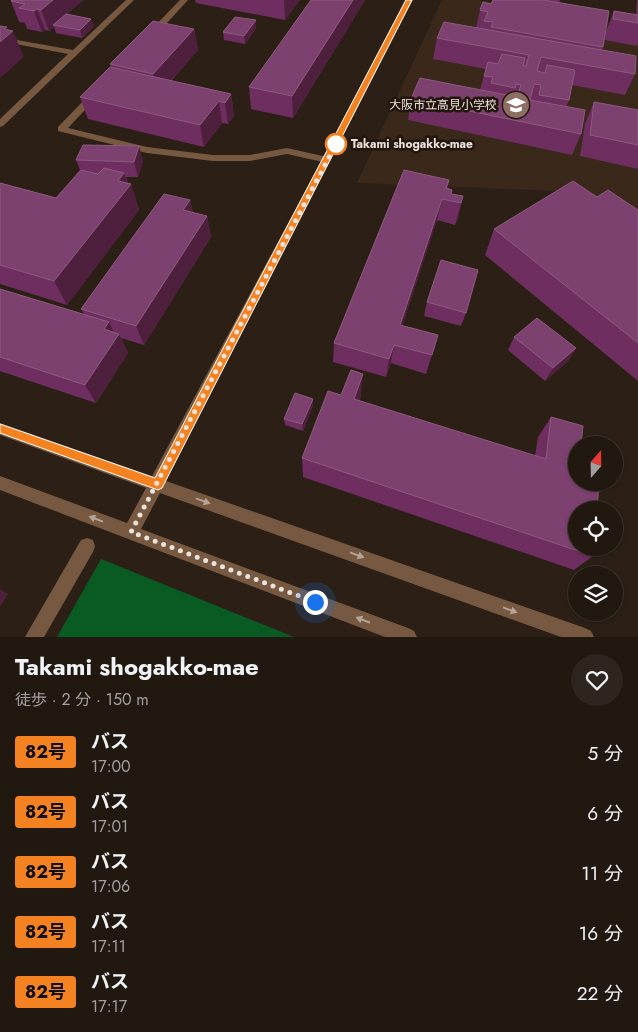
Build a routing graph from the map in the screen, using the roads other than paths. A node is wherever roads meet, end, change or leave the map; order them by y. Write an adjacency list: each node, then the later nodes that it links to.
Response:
1 (130, 0): 6 (street)
2 (184, 0): 5 (street)
3 (409, 0): 9 (street)
4 (0, 39): 6 (street)
5 (143, 43)
6 (76, 53): 8 (street)
7 (102, 86): 9 (street)
8 (0, 124)
9 (327, 160): 12 (street)
10 (0, 429): 12 (street)
11 (0, 483): 13 (street, one-way to 11)
12 (158, 484): 13 (street); 17 (street, one-way to 17)
13 (131, 532): 16 (street, one-way to 13)
14 (87, 546): 15 (street)
15 (34, 637)
16 (408, 637)
17 (585, 637)

